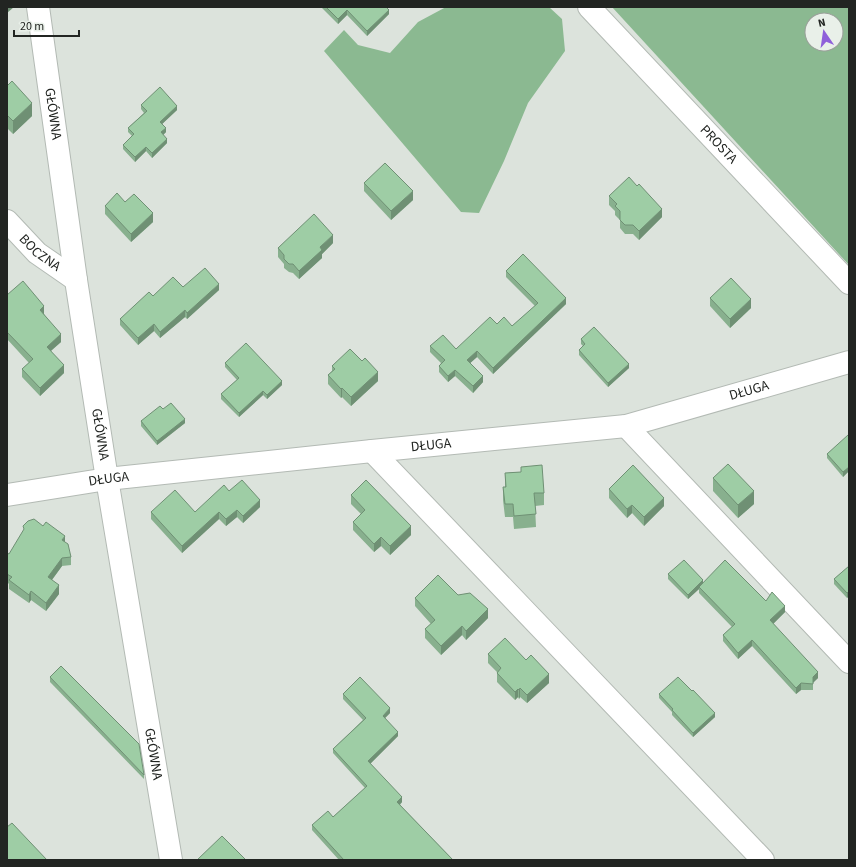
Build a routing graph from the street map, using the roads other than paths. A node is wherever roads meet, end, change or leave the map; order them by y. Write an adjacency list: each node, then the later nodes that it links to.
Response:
1 (38, 7): 4 (street, GŁÓWNA)
2 (589, 7): 5 (street, PROSTA)
3 (7, 221): 4 (street, BOCZNA)
4 (76, 280): 9 (street, GŁÓWNA)
5 (849, 283)
6 (849, 362): 7 (street, DŁUGA)
7 (626, 426): 8 (street, DŁUGA); 11 (street)
8 (372, 451): 9 (street, DŁUGA); 13 (street)
9 (108, 479): 10 (street, DŁUGA); 12 (street, GŁÓWNA)
10 (7, 495)
11 (849, 662)
12 (171, 860)
13 (763, 860)

